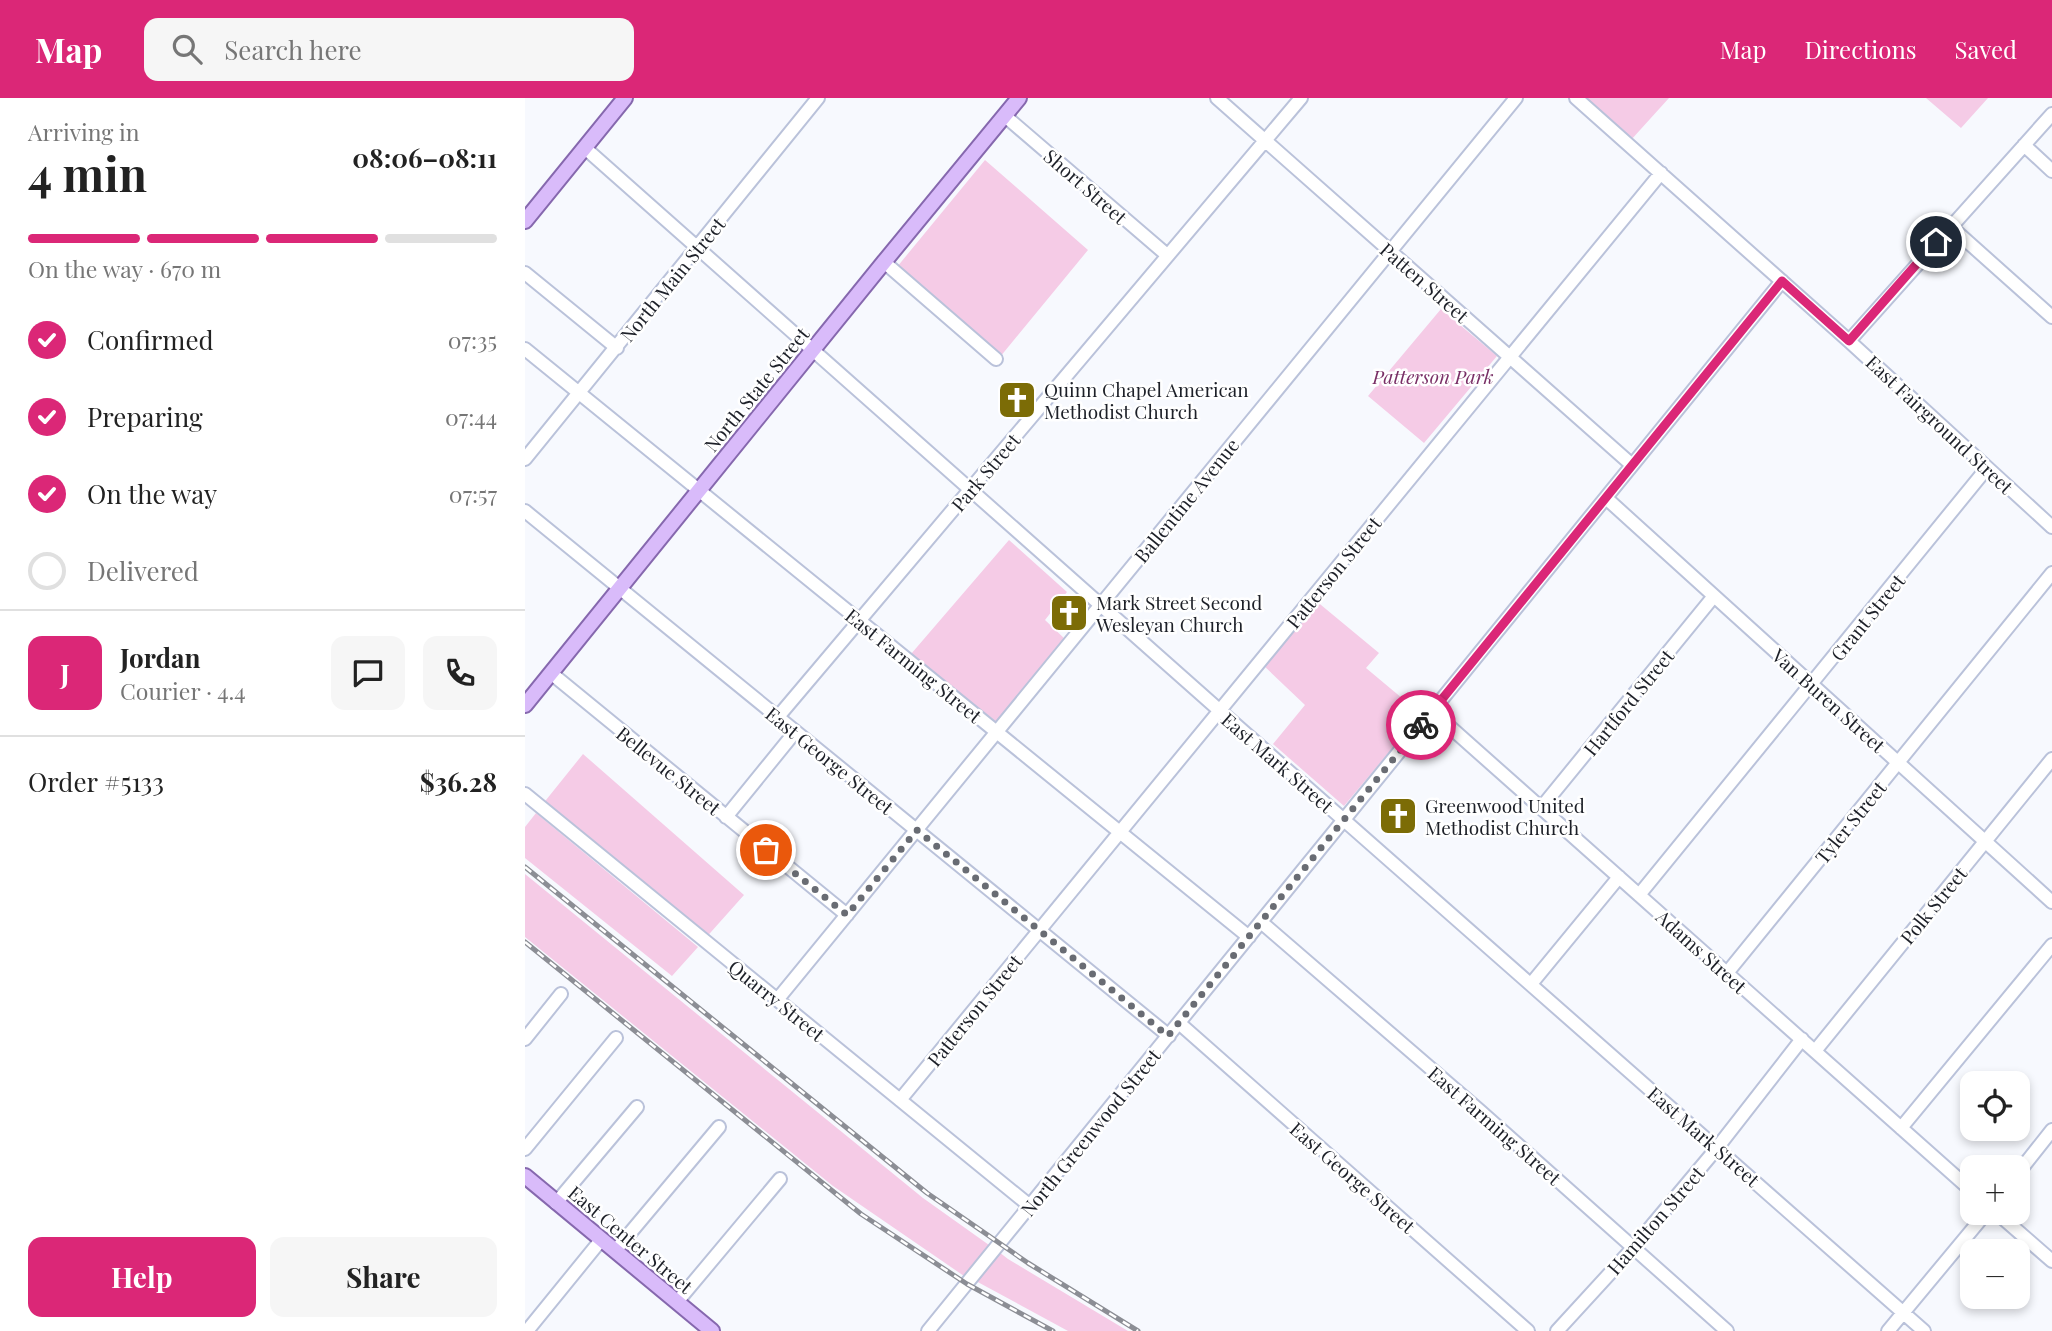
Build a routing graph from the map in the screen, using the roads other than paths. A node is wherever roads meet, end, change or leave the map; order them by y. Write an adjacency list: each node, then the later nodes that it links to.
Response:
1 (625, 98): 12 (main road)
2 (818, 98): 17 (street, North Main Street)
3 (1019, 98): 9 (main road, North State Street)
4 (1217, 98): 10 (street, Patten Street)
5 (1301, 98): 10 (street, Park Street)
6 (1516, 98): 18 (street, Ballentine Avenue)
7 (1576, 98): 14 (street, East Fairground Street)
8 (2052, 114): 11 (street)
9 (1005, 116): 19 (street, Short Street); 20 (main road, North State Street)
10 (1265, 140): 18 (street, Patten Street); 19 (street, Park Street)
11 (2024, 145): 13 (street); 16 (street)
12 (585, 148): 15 (main road); 17 (street, East Mark Street)
13 (2052, 171)
14 (1661, 173): 22 (street, East Fairground Street); 28 (street, Patterson Street)
15 (528, 211)
16 (1950, 226): 23 (street); 24 (street)
17 (696, 248): 25 (street, North Main Street); 27 (street, East Mark Street)
18 (1390, 251): 28 (street, Patten Street); 42 (street, Ballentine Avenue)
19 (1167, 255): 35 (street, Park Street)
20 (884, 262): 27 (main road, North State Street); 29 (street)
21 (525, 273): 25 (street)
22 (1782, 281): 24 (street, East Fairground Street); 32 (street, North Greenwood Street)
23 (2052, 317)
24 (1849, 341): 33 (street, East Fairground Street)
25 (617, 348): 30 (street, North Main Street)
26 (525, 349): 30 (street, East Farming Street)
27 (812, 351): 34 (main road, North State Street); 35 (street, East Mark Street)
28 (1510, 357): 32 (street, Patten Street); 47 (street, Patterson Street)
29 (996, 359)
30 (579, 393): 31 (street, North Main Street); 34 (street, East Farming Street)
31 (525, 459)
32 (1632, 465): 36 (street, North Greenwood Street)
33 (1987, 468): 38 (street, East Fairground Street); 45 (street, Grant Street)
34 (699, 490): 40 (main road, North State Street); 43 (street, East Farming Street)
35 (970, 490): 42 (street, East Mark Street); 43 (street, Park Street)
36 (1606, 498): 41 (street, Van Buren Street); 48 (street, North Greenwood Street)
37 (525, 511): 40 (street, East George Street)
38 (2052, 527)
39 (2052, 573): 53 (street, Tyler Street)
40 (620, 588): 46 (main road, North State Street); 49 (street, East George Street)
41 (1714, 596): 45 (street, Van Buren Street); 55 (street, Hartford Street)
42 (1100, 605): 47 (street, East Mark Street); 51 (street, Ballentine Avenue)
43 (860, 621): 49 (street, Park Street); 51 (street, East Farming Street)
44 (557, 678): 56 (street, Bellevue Street)
45 (1812, 685): 53 (street, Van Buren Street); 62 (street, Grant Street)
46 (528, 701)
47 (1219, 710): 57 (street, East Mark Street); 59 (street, Patterson Street)
48 (1432, 711): 55 (street, Adams Street); 57 (street, North Greenwood Street)
49 (778, 718): 50 (street, East George Street)
50 (795, 732): 56 (street); 58 (street, East George Street)
51 (997, 732): 58 (street, Ballentine Avenue); 59 (street, East Farming Street)
52 (2052, 759): 60 (street, Polk Street)
53 (1898, 762): 60 (street, Van Buren Street); 69 (street, Tyler Street)
54 (525, 794): 72 (street, Quarry Street)
55 (1541, 808): 61 (street, Adams Street)
56 (726, 817): 64 (street, Bellevue Street)
57 (1344, 820): 65 (street, North Greenwood Street); 70 (street, East Mark Street)
58 (917, 830): 64 (street, Ballentine Avenue); 66 (street, East George Street)
59 (1120, 832): 66 (street, Patterson Street); 67 (street, East Farming Street)
60 (1985, 841): 63 (street, Van Buren Street); 78 (street, Polk Street)
61 (1619, 877): 62 (street, Adams Street); 70 (street)
62 (1639, 895): 69 (street, Adams Street)
63 (2052, 902)
64 (847, 915): 72 (street, Ballentine Avenue)
65 (1261, 922): 67 (street, North Greenwood Street); 95 (street, East Farming Street)
66 (1039, 930): 74 (street, East George Street); 79 (street, Patterson Street)
67 (1249, 937): 73 (street, North Greenwood Street)
68 (2052, 944): 82 (street)
69 (1727, 973): 77 (street, Adams Street)
70 (1531, 984): 84 (street, East Mark Street)
71 (562, 994): 76 (street)
72 (777, 1000): 79 (street, Quarry Street)
73 (1179, 1023): 74 (street, North Greenwood Street); 103 (street, East George Street)
74 (1168, 1036): 91 (street, North Greenwood Street)
75 (616, 1038): 85 (street)
76 (525, 1039)
77 (1802, 1039): 78 (street, Adams Street); 84 (street, Hamilton Street)
78 (1815, 1051): 82 (street, Adams Street)
79 (900, 1100): 91 (street, Quarry Street)
80 (637, 1107): 90 (street)
81 (719, 1127): 96 (street)
82 (1901, 1128): 89 (street, Adams Street)
83 (2052, 1130): 86 (street)
84 (1717, 1148): 95 (street, Hamilton Street); 99 (street, East Mark Street)
85 (525, 1149)
86 (2030, 1158)
87 (525, 1176): 90 (main road, East Center Street)
88 (780, 1179): 98 (street)
89 (1960, 1180)
90 (557, 1203): 94 (main road, East Center Street)
91 (1030, 1206): 100 (street, North Greenwood Street)
92 (1976, 1225): 99 (street)
93 (2011, 1225): 97 (street)
94 (601, 1240): 96 (main road, East Center Street); 101 (street)
95 (1634, 1247): 104 (street, Hamilton Street); 105 (street, East Farming Street)
96 (615, 1251): 98 (main road, East Center Street)
97 (2052, 1261)
98 (677, 1302): 102 (main road, East Center Street)
99 (1904, 1313): 106 (street); 107 (street, East Mark Street)
100 (935, 1329)
101 (527, 1331)
102 (712, 1331)
103 (1528, 1331)
104 (1556, 1331)
105 (1727, 1331)
106 (1888, 1331)
107 (1924, 1331)

